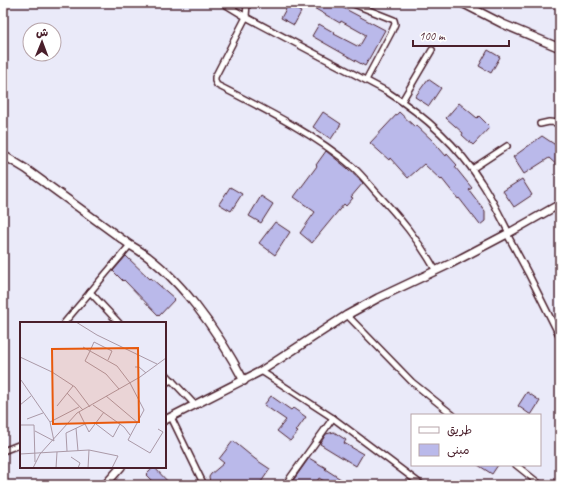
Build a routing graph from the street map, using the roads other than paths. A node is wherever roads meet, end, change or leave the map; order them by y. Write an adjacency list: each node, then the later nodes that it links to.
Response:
1 (224, 3): 5 (street)
2 (247, 3): 5 (street)
3 (351, 3): 8 (street)
4 (462, 3): 6 (street)
5 (246, 17): 8 (street); 18 (street)
6 (560, 48)
7 (432, 50): 9 (street)
8 (366, 80): 9 (street)
9 (402, 101): 14 (street)
10 (560, 123): 11 (street)
11 (540, 124)
12 (507, 146): 14 (street)
13 (3, 155): 17 (street)
14 (472, 170): 16 (street)
15 (560, 204): 16 (street)
16 (508, 234): 18 (street); 23 (street)
17 (130, 245): 19 (street); 27 (street)
18 (436, 271): 20 (street)
19 (90, 292): 21 (street); 22 (street)
20 (347, 315): 24 (street); 30 (street)
21 (65, 322)
22 (118, 322)
23 (560, 336)
24 (261, 371): 27 (street); 32 (street)
25 (166, 374): 26 (street)
26 (172, 380): 28 (street); 29 (street)
27 (244, 381): 29 (street)
28 (166, 383)
29 (195, 405): 31 (street)
30 (452, 414)
31 (168, 418): 39 (street)
32 (333, 418): 40 (street); 41 (street)
33 (20, 444): 34 (street)
34 (3, 451)
35 (517, 466): 42 (street)
36 (120, 468): 38 (street)
37 (560, 482): 43 (street)
38 (105, 485)
39 (204, 485)
40 (284, 485)
41 (422, 485)
42 (541, 485)
43 (558, 485)

